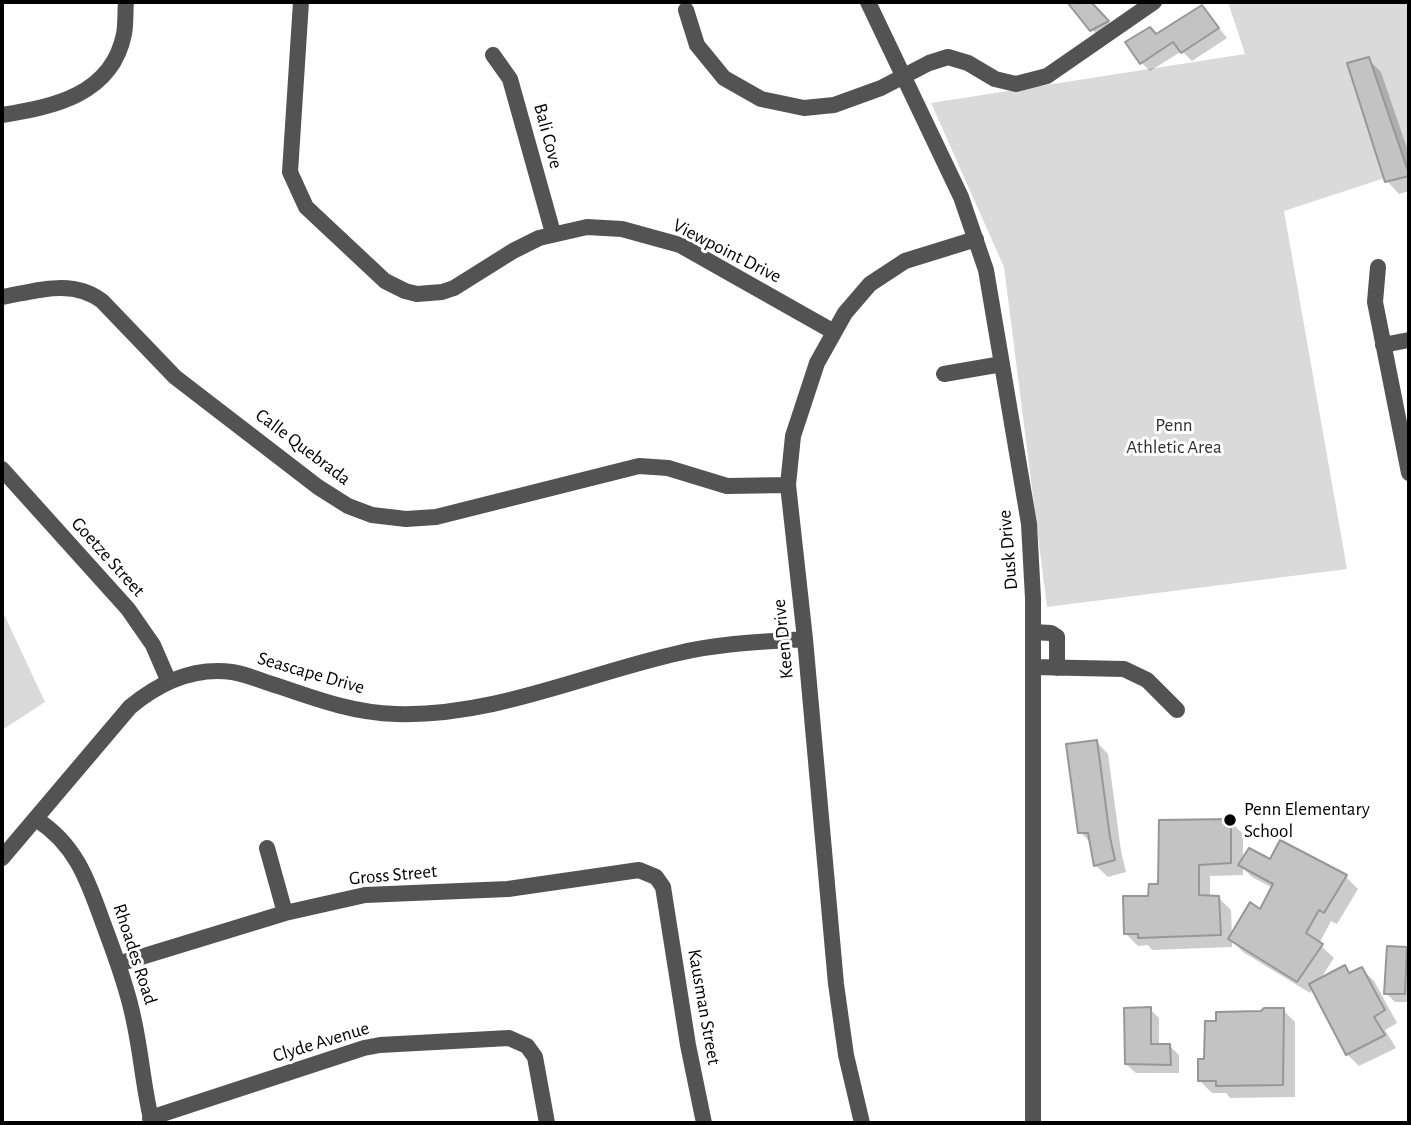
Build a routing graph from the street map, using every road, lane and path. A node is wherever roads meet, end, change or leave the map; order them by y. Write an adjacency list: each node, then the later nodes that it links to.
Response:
1 (126, 2): 8 (street)
2 (301, 2): 9 (street, Viewpoint Drive)
3 (868, 2): 7 (street, Dusk Drive)
4 (1154, 2): 7 (street)
5 (686, 10): 7 (street)
6 (493, 55): 9 (street, Bali Cove)
7 (903, 75): 10 (street, Dusk Drive)
8 (2, 114)
9 (553, 233): 13 (street, Viewpoint Drive)
10 (976, 239): 13 (street, Keen Drive); 16 (street, Dusk Drive)
11 (1378, 267): 15 (street)
12 (2, 297): 20 (street, Calle Quebrada)
13 (834, 332): 20 (street, Keen Drive)
14 (1409, 340): 15 (street)
15 (1383, 345): 19 (street)
16 (1002, 364): 17 (street); 21 (street, Dusk Drive)
17 (944, 374)
18 (2, 469): 25 (street, Goetze Street)
19 (1409, 473)
20 (788, 485): 22 (street, Keen Drive)
21 (1033, 632): 23 (street, Dusk Drive); 24 (street)
22 (805, 639): 25 (street, Seascape Drive); 36 (street, Keen Drive)
23 (1033, 667): 24 (street); 37 (street, Dusk Drive)
24 (1057, 668): 26 (street)
25 (169, 681): 27 (street, Seascape Drive)
26 (1177, 710)
27 (36, 819): 29 (street, Seascape Drive); 32 (street, Rhoades Road)
28 (267, 848): 31 (street)
29 (2, 858)
30 (664, 897): 31 (street, Gross Street); 35 (street, Kausman Street)
31 (285, 913): 32 (street, Gross Street)
32 (118, 964): 33 (street, Rhoades Road)
33 (151, 1121): 34 (street, Clyde Avenue)
34 (547, 1123)
35 (705, 1123)
36 (862, 1123)
37 (1033, 1123)

